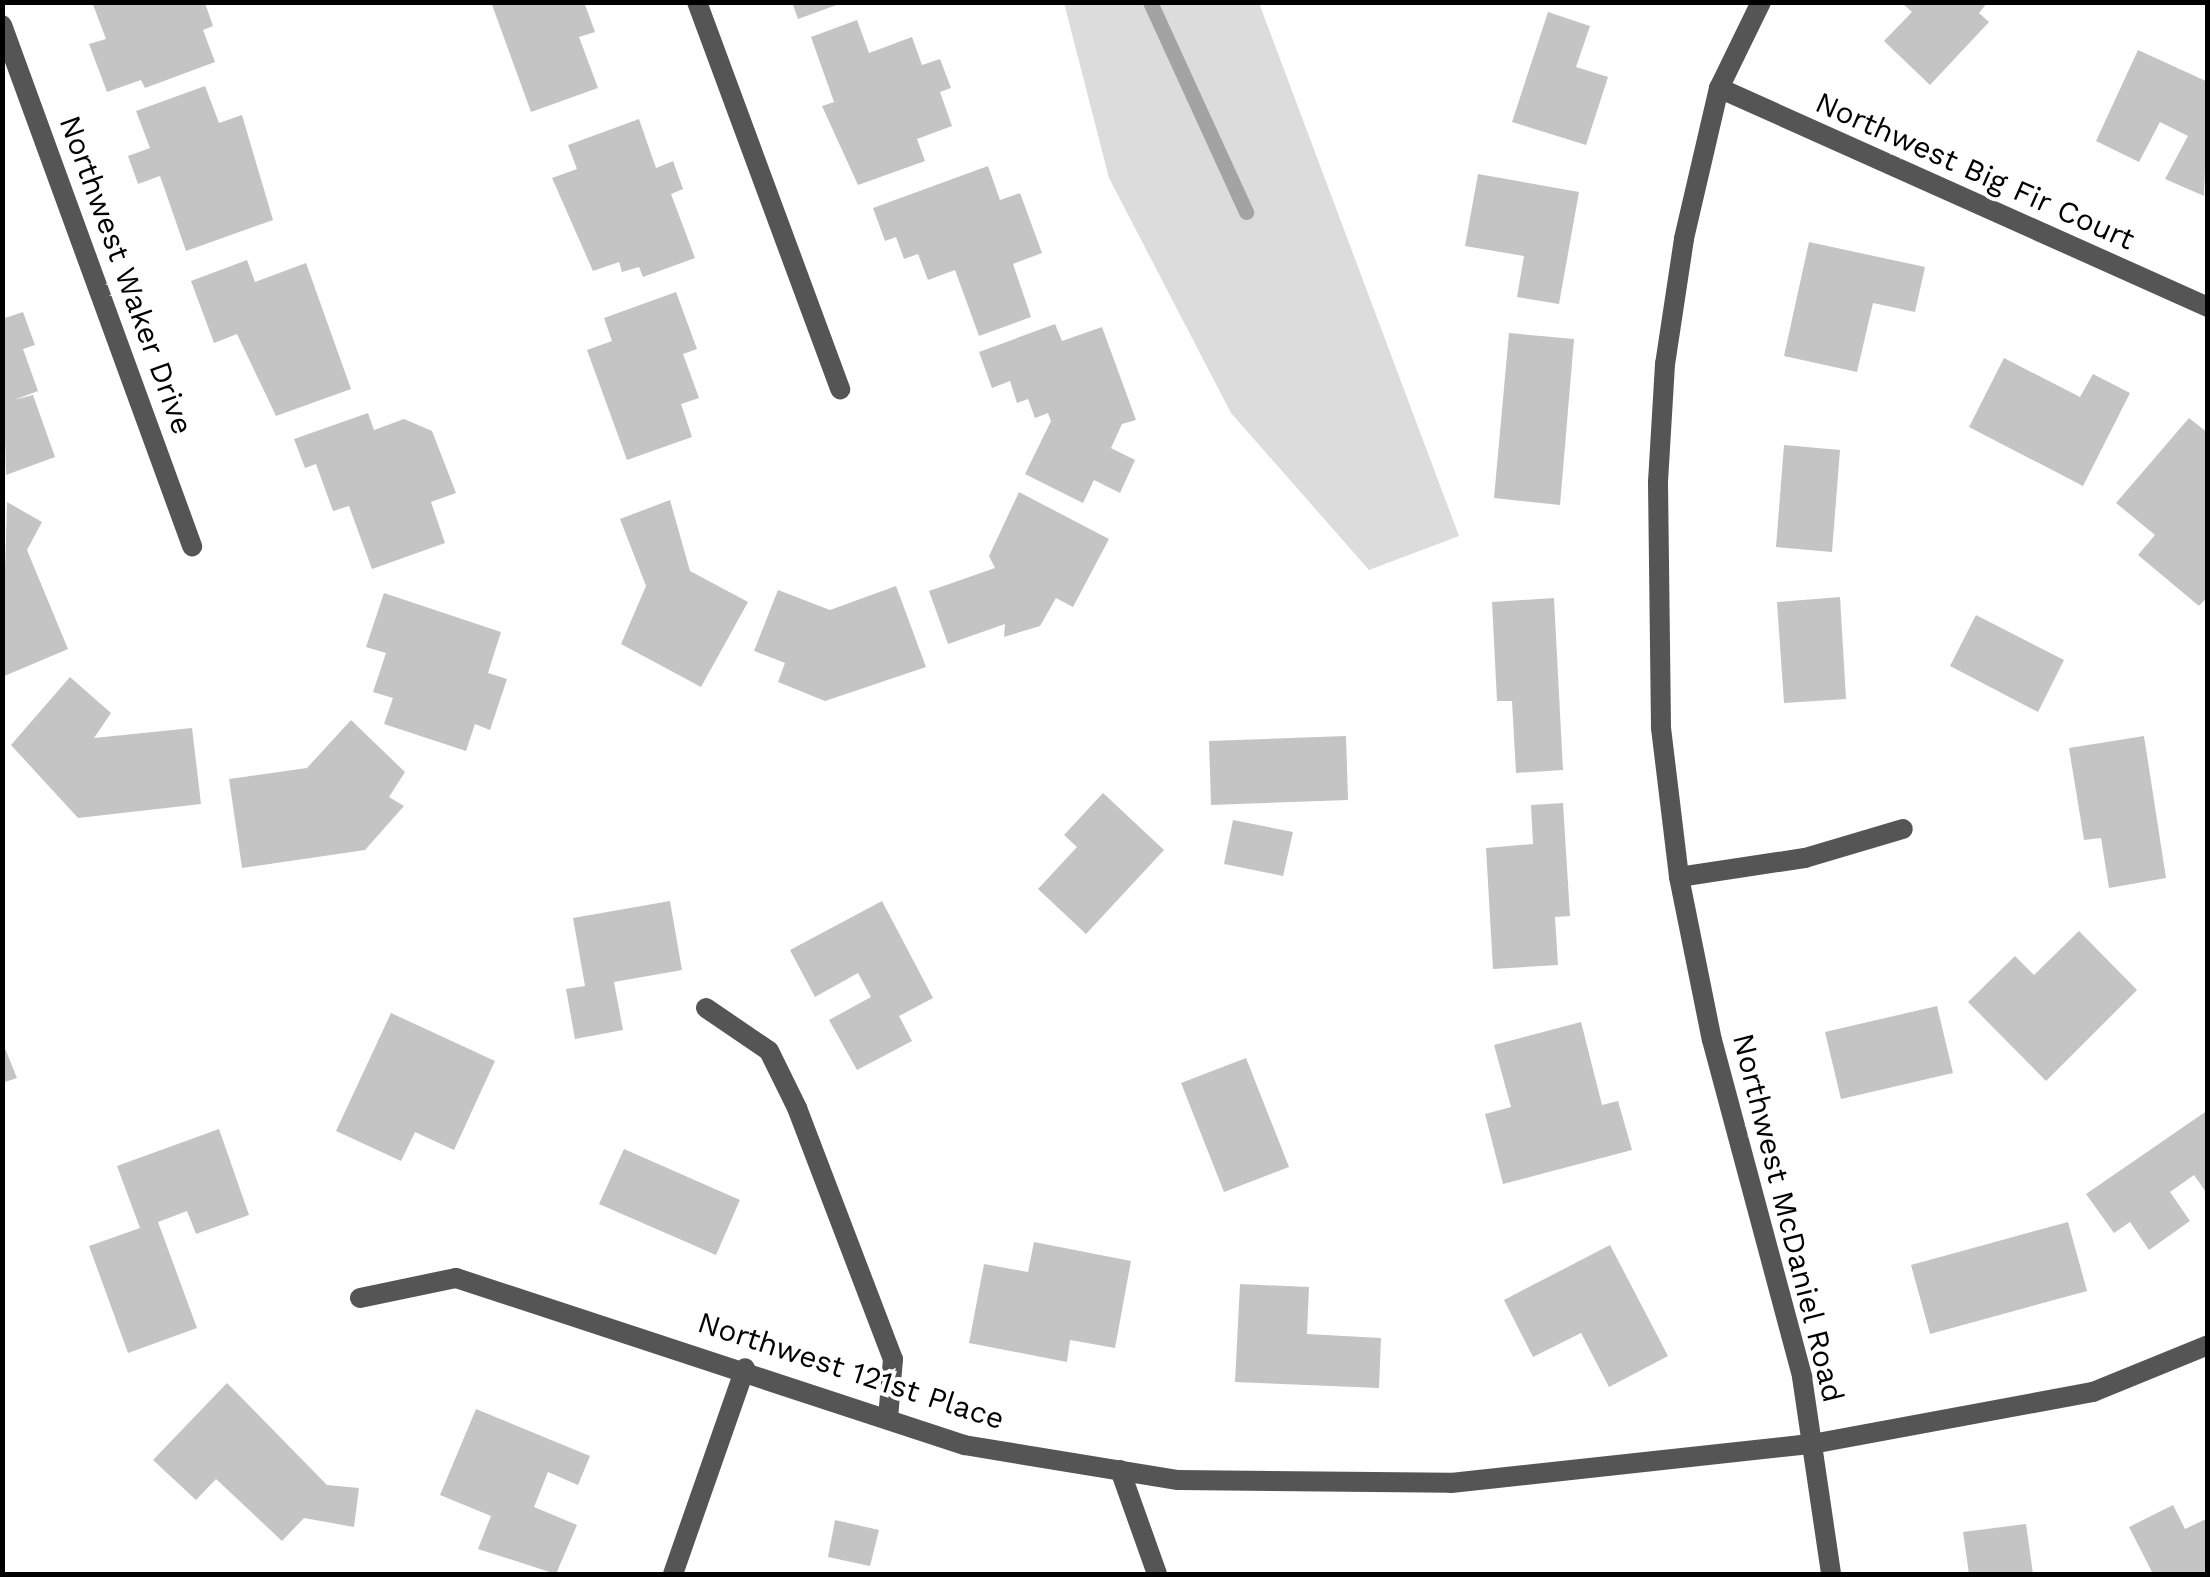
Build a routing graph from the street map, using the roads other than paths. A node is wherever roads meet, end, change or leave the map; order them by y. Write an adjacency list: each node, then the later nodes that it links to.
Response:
1 (697, 2): 6 (street)
2 (1761, 2): 4 (street, Northwest McDaniel Road)
3 (2, 25): 7 (street, Northwest Waker Drive)
4 (1719, 88): 5 (street, Northwest Big Fir Court); 9 (street, Northwest McDaniel Road)
5 (2208, 307)
6 (840, 390)
7 (192, 546)
8 (1903, 829): 9 (street)
9 (1679, 877): 15 (street, Northwest McDaniel Road)
10 (706, 1008): 14 (street)
11 (360, 1298): 13 (street, Northwest 121st Place)
12 (2208, 1345): 15 (street)
13 (745, 1368): 14 (street, Northwest 121st Place); 17 (street)
14 (888, 1418): 16 (street, Northwest 121st Place)
15 (1812, 1444): 16 (street, Northwest 121st Place); 19 (street, Northwest McDaniel Road)
16 (1120, 1470): 18 (street)
17 (674, 1574)
18 (1157, 1574)
19 (1831, 1574)

